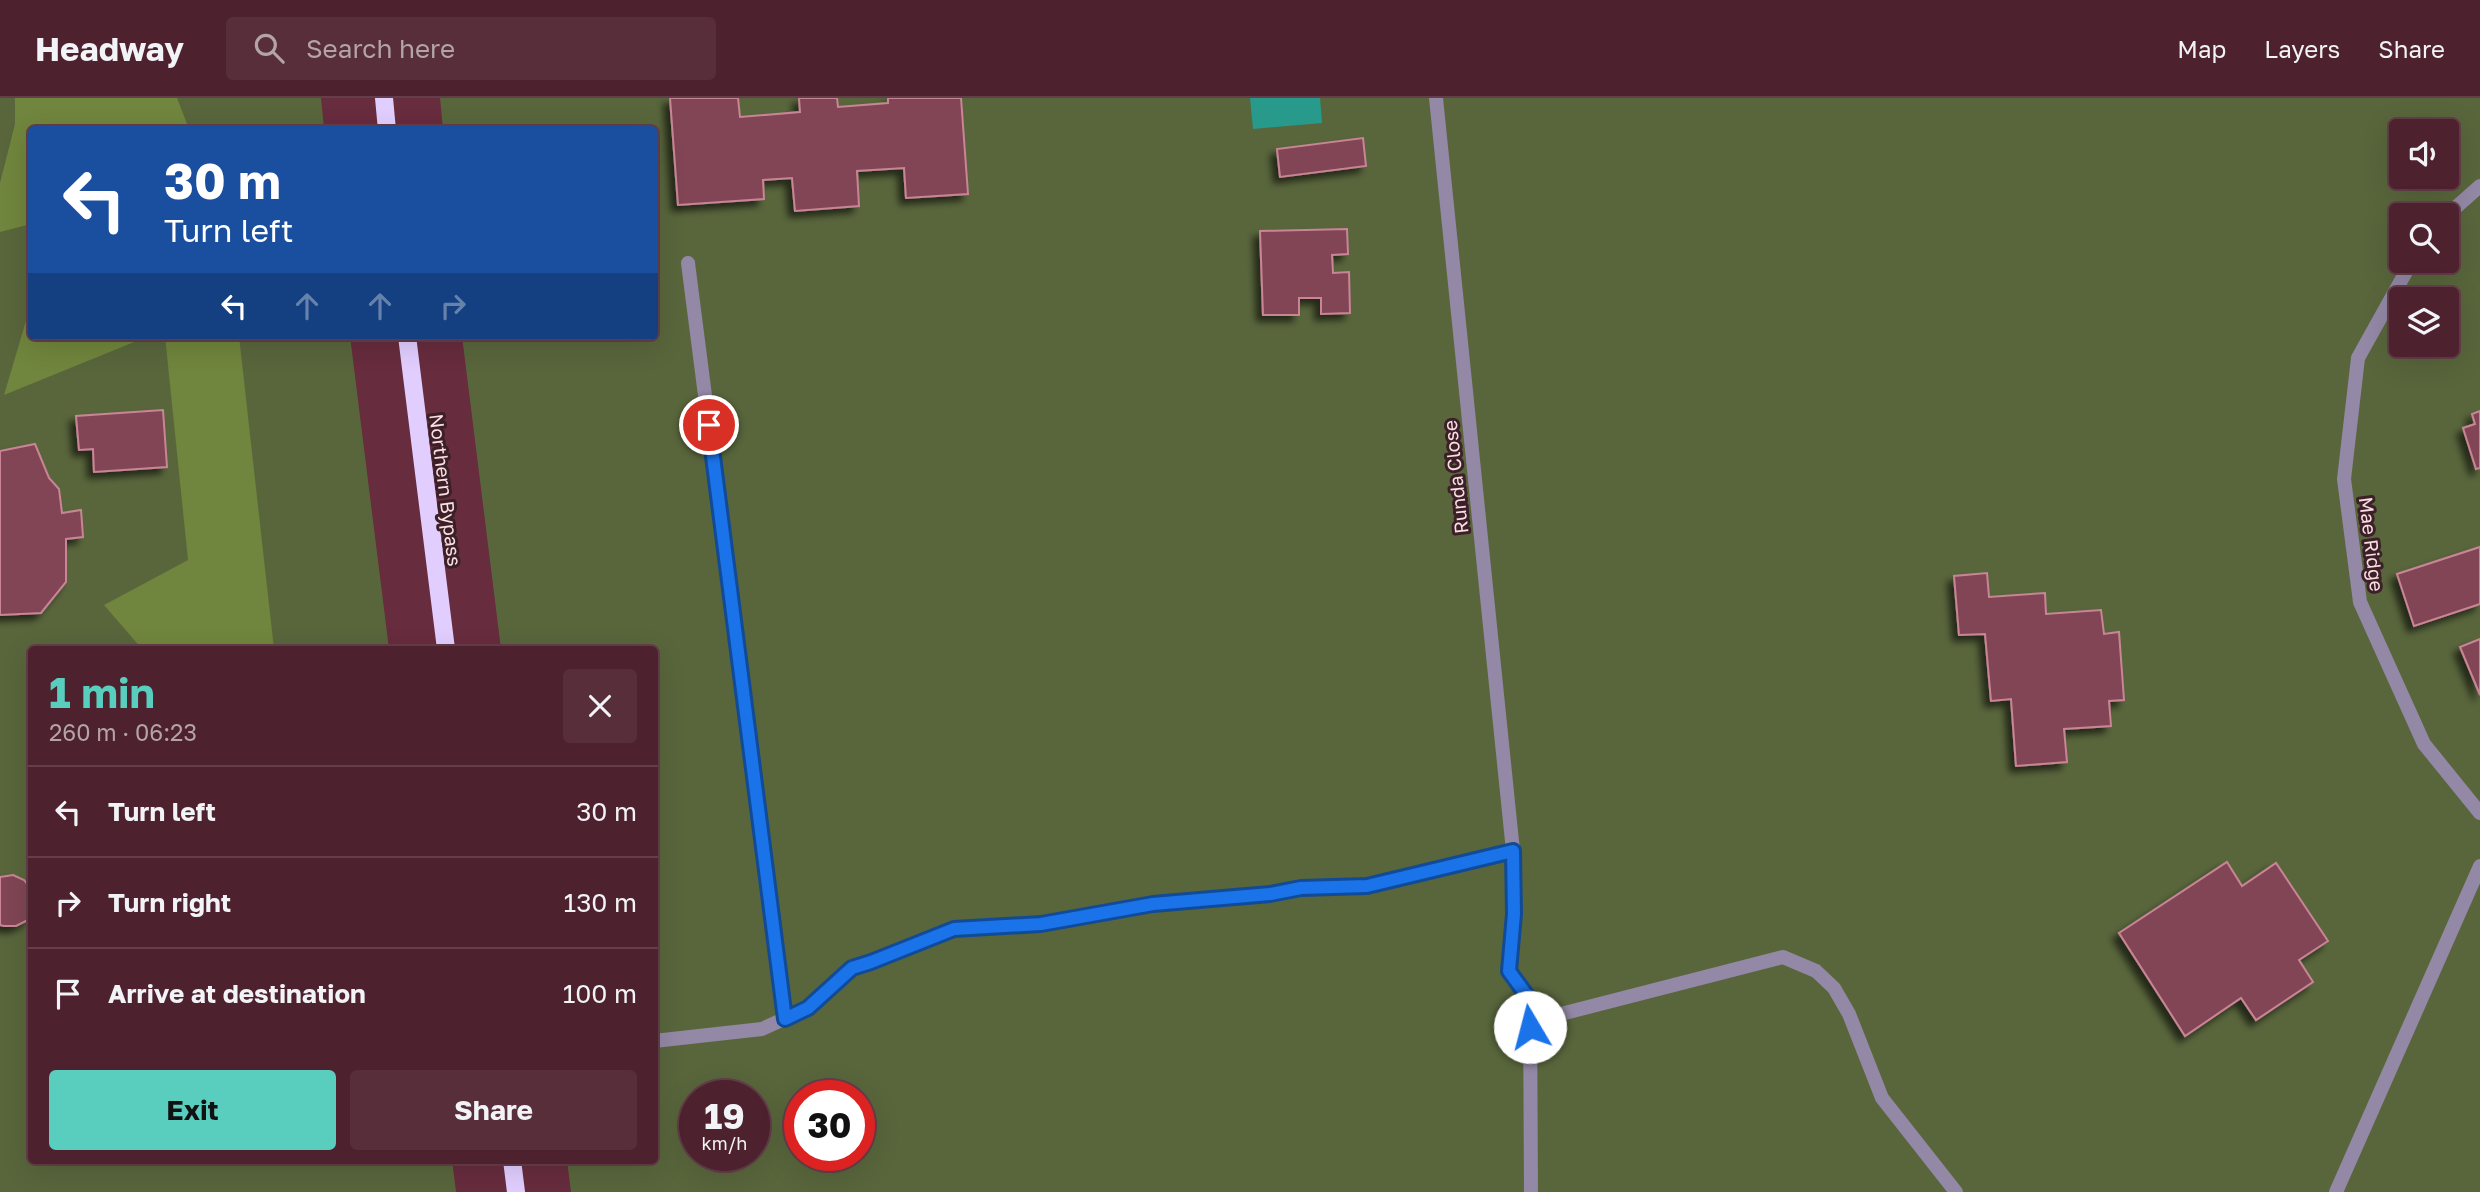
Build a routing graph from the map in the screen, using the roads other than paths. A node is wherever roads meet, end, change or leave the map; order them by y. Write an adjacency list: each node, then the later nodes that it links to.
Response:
1 (384, 98): 3 (main road)
2 (1436, 98): 11 (street, Runda Close)
3 (387, 126)
4 (2480, 186): 5 (street)
5 (2459, 205)
6 (688, 263): 14 (street)
7 (2405, 273): 10 (street, Mae Ridge)
8 (407, 340): 9 (main road, Northern Bypass)
9 (446, 646)
10 (2480, 813)
11 (1513, 851): 13 (street, Runda Close); 14 (street)
12 (2480, 866): 20 (street)
13 (1530, 1000): 18 (street); 19 (street)
14 (785, 1019): 15 (street)
15 (658, 1041)
16 (512, 1164): 17 (main road)
17 (516, 1192)
18 (1531, 1192)
19 (1956, 1192)
20 (2336, 1192)

